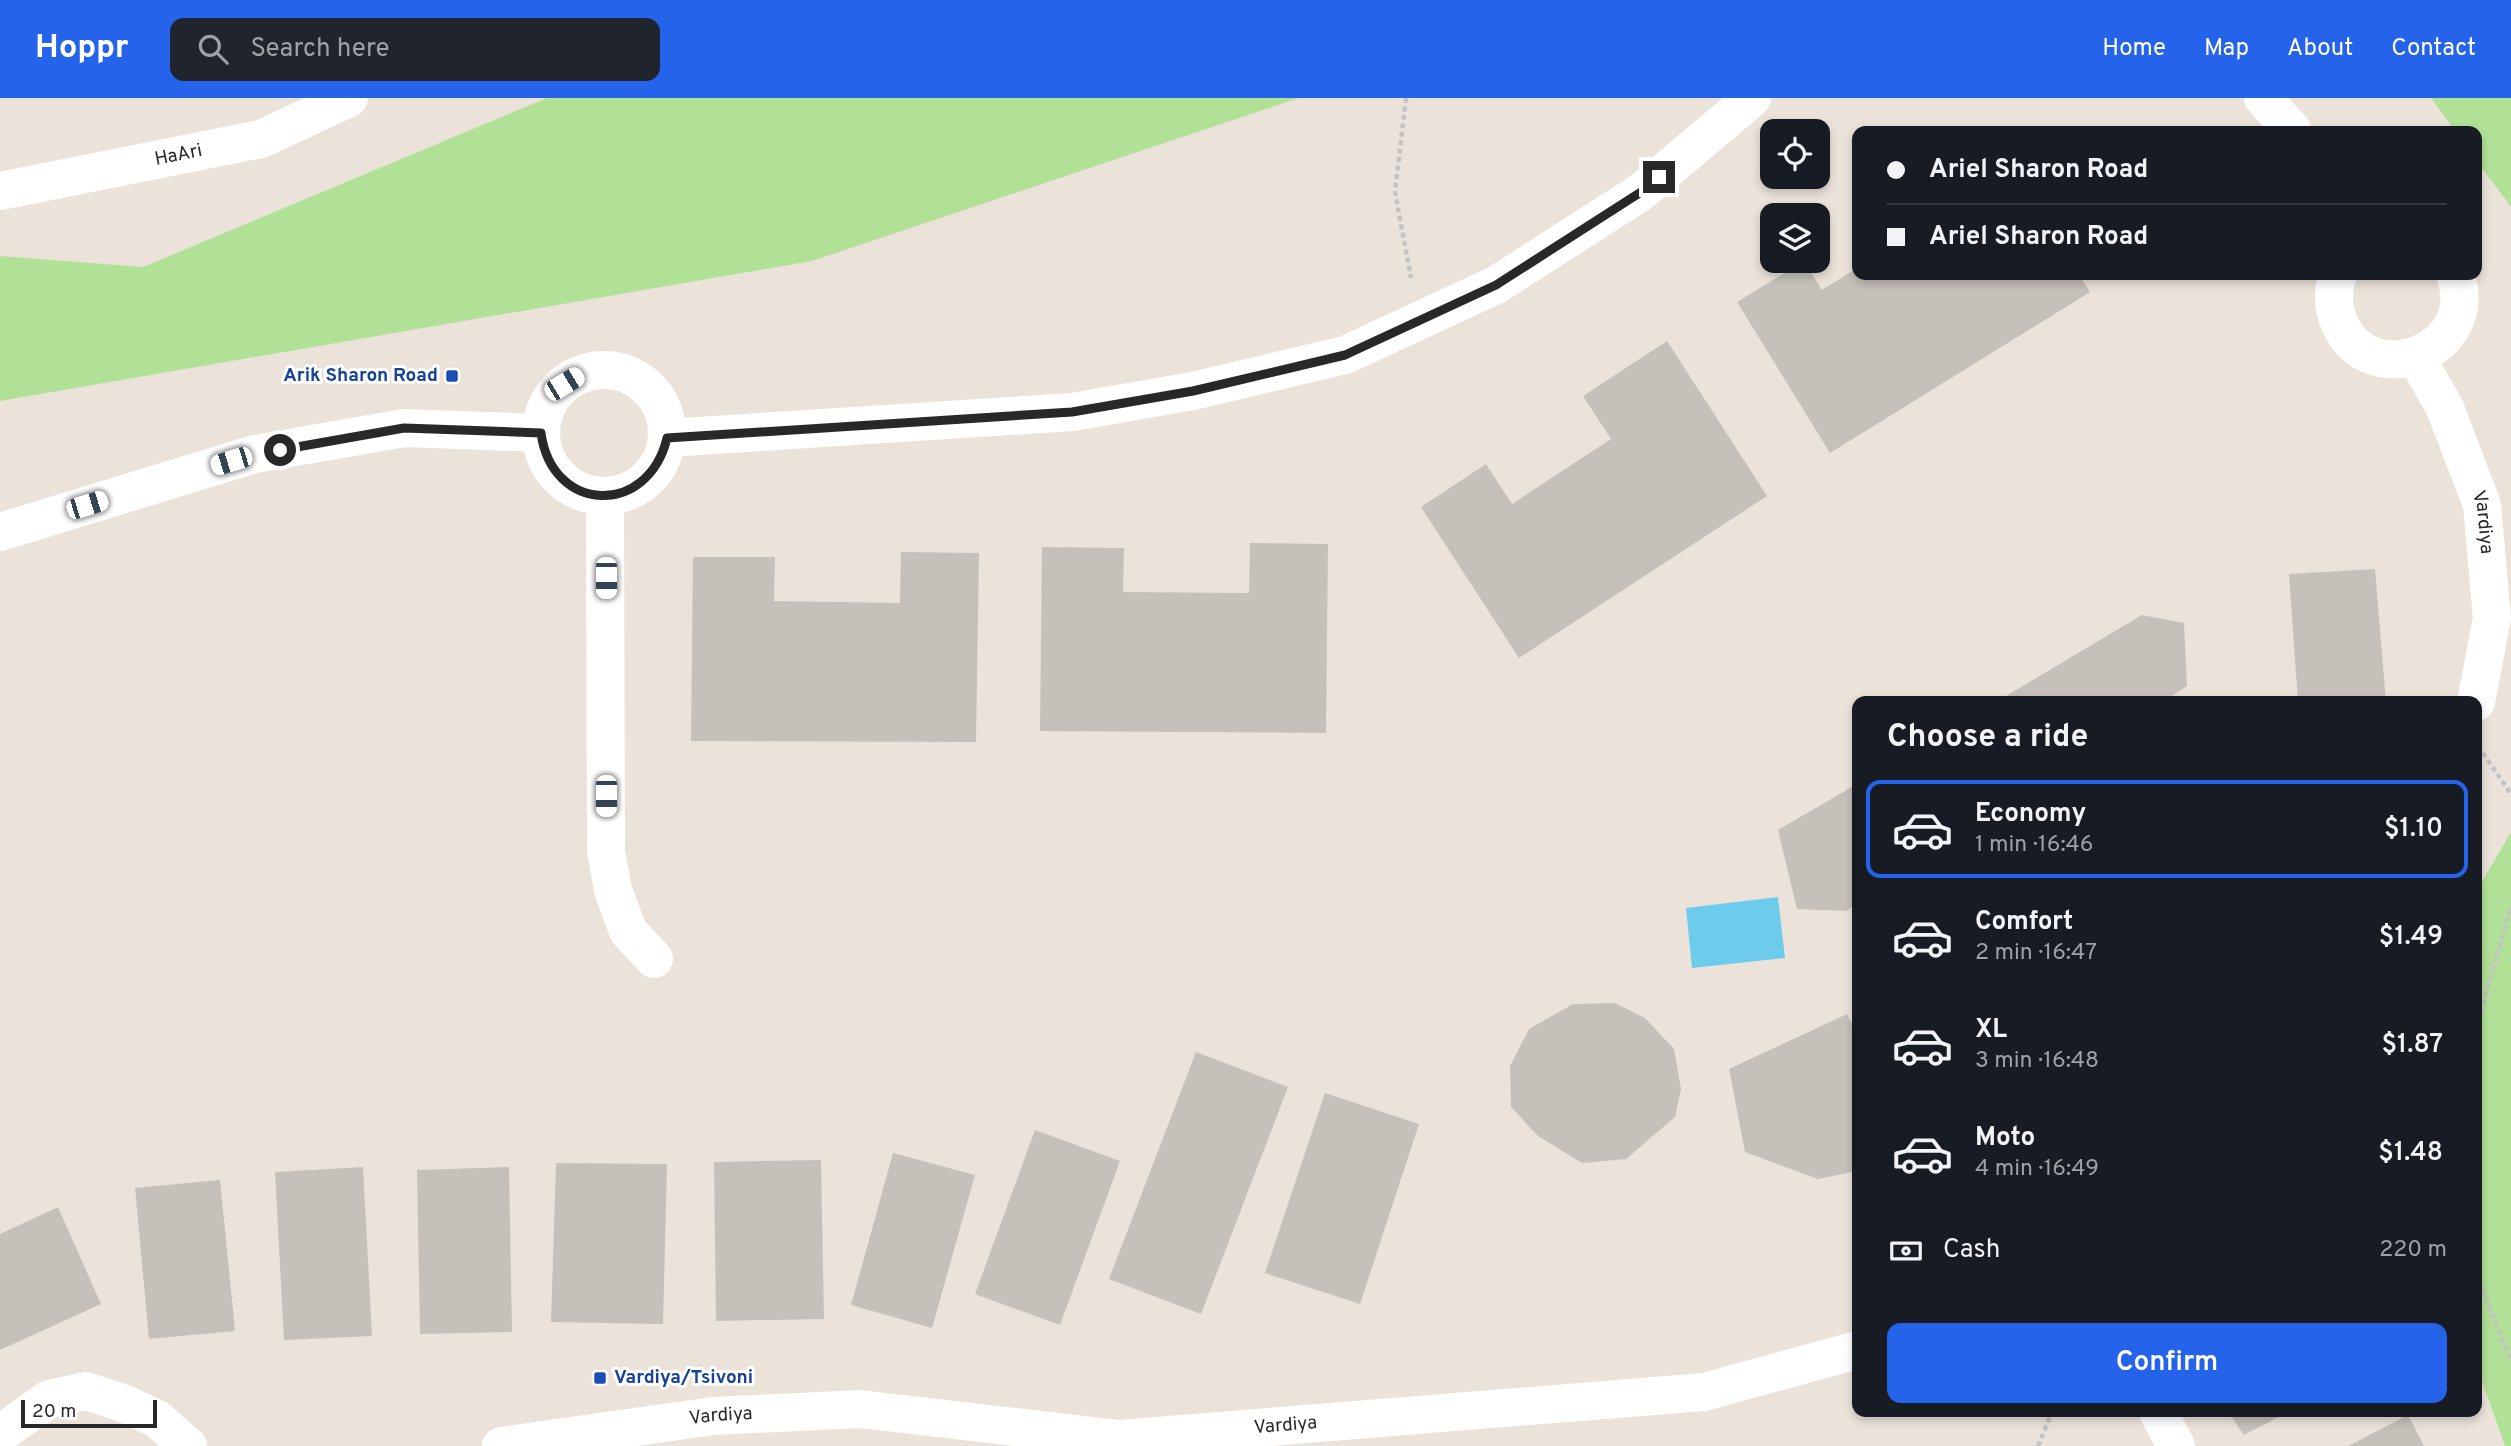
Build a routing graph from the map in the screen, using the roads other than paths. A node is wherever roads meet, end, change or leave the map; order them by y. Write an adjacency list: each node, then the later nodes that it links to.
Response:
1 (349, 98): 5 (street, HaAri)
2 (1752, 98): 10 (street)
3 (2263, 98): 4 (street)
4 (2288, 126)
5 (0, 191)
6 (2337, 280): 8 (street)
7 (2457, 280): 8 (street)
8 (2416, 357): 13 (street, Vardiya)
9 (541, 433): 10 (street); 11 (street); 12 (street)
10 (667, 438): 11 (street)
11 (606, 496): 14 (street)
12 (0, 532)
13 (2477, 696)
14 (654, 959)
15 (1852, 1351): 18 (street, Vardiya)
16 (2161, 1417): 21 (street)
17 (0, 1434): 19 (street)
18 (1122, 1442): 20 (street, Vardiya)
19 (188, 1446)
20 (501, 1446)
21 (2176, 1446)

